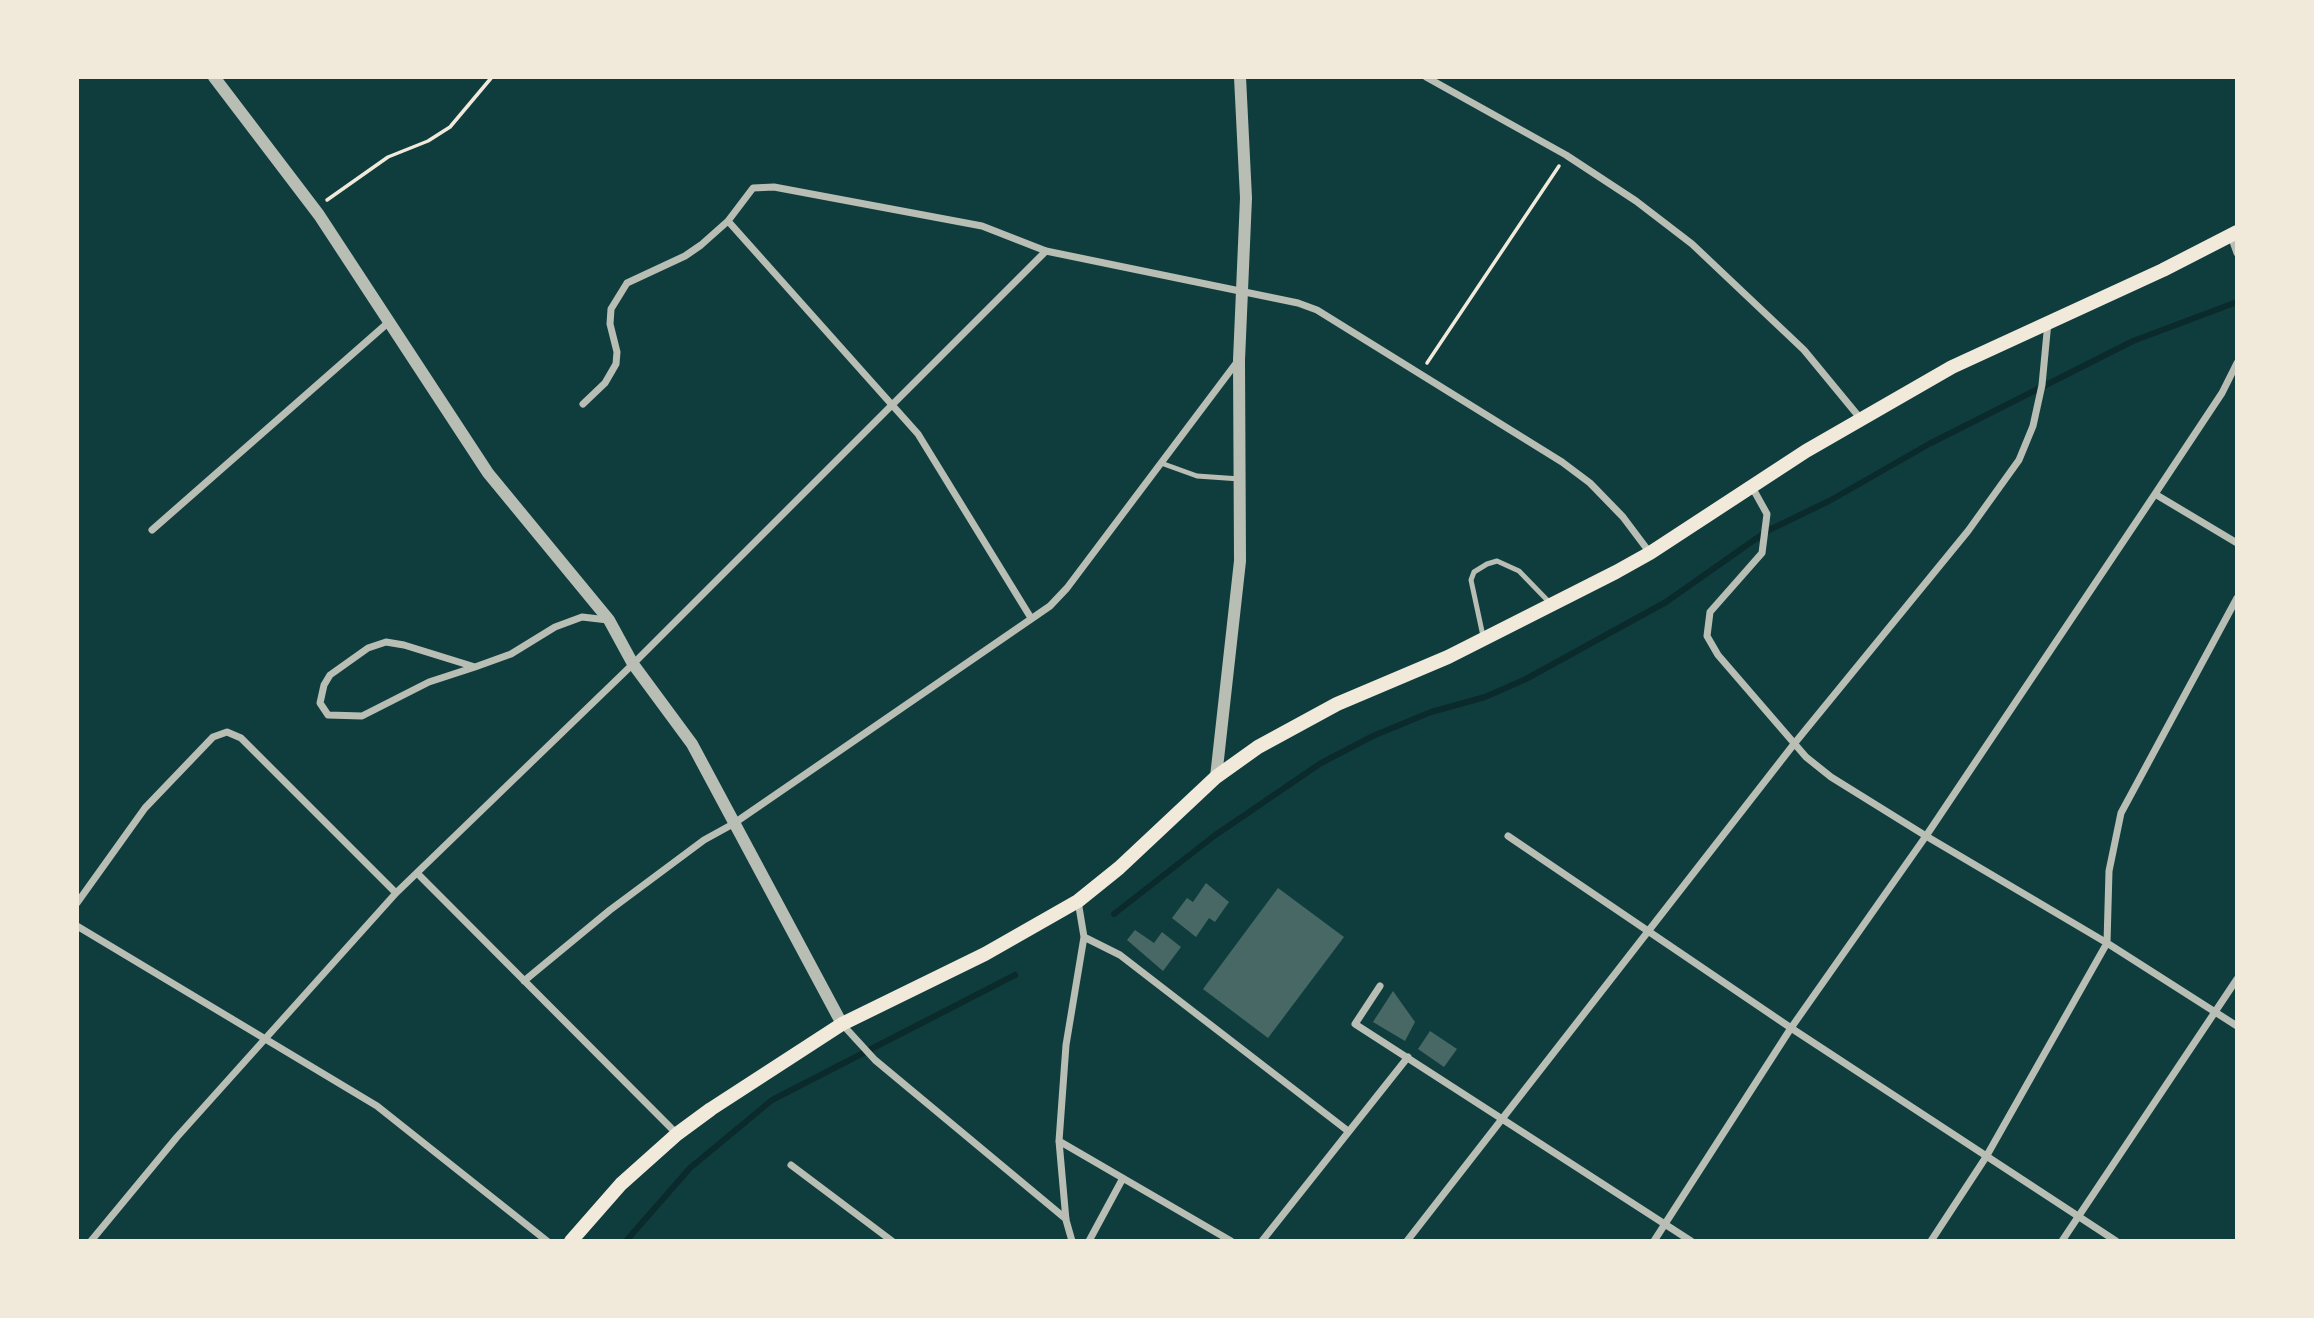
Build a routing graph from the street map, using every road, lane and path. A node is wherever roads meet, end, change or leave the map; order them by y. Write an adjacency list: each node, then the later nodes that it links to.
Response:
1 (214, 77): 6 (street)
2 (492, 77): 6 (path)
3 (1240, 77): 11 (street)
4 (1426, 77): 5 (street)
5 (1566, 155): 16 (path); 19 (street)
6 (314, 208): 12 (street)
7 (728, 221): 9 (street); 17 (street); 18 (street)
8 (2234, 234): 10 (street); 13 (main road)
9 (1046, 251): 11 (street); 18 (street)
10 (2237, 254)
11 (1241, 290): 14 (street); 16 (street)
12 (390, 320): 24 (street); 30 (street)
13 (2048, 322): 19 (main road); 34 (street)
14 (1239, 360): 20 (street); 21 (street)
15 (2237, 363): 23 (street)
16 (1420, 374): 26 (street)
17 (583, 404)
18 (891, 404): 29 (street); 32 (street)
19 (1860, 418): 22 (main road)
20 (1161, 463): 21 (lane); 29 (street)
21 (1240, 479): 35 (street)
22 (1751, 486): 26 (main road); 34 (street)
23 (2155, 494): 25 (street); 38 (street)
24 (152, 530)
25 (2237, 543)
26 (1650, 553): 28 (main road)
27 (2237, 597): 46 (street)
28 (1552, 606): 31 (main road); 31 (lane)
29 (1031, 618): 36 (street)
30 (609, 620): 32 (street); 33 (street)
31 (1484, 639): 35 (main road)
32 (633, 664): 36 (street); 39 (street)
33 (475, 667): 33 (street)
34 (1794, 744): 38 (street); 44 (street)
35 (1216, 777): 41 (main road)
36 (733, 824): 48 (street); 53 (street)
37 (1508, 836): 44 (street)
38 (1926, 836): 46 (street); 52 (street)
39 (417, 873): 40 (street); 48 (street)
40 (396, 893): 42 (street); 54 (street)
41 (1078, 901): 45 (street); 53 (main road)
42 (77, 904)
43 (77, 926): 54 (street)
44 (1648, 929): 52 (street); 56 (street)
45 (1084, 937): 57 (street); 59 (street)
46 (2107, 943): 50 (street); 60 (street)
47 (2237, 979): 50 (street)
48 (524, 981): 58 (street)
49 (1380, 986): 55 (street)
50 (2214, 1012): 51 (street); 63 (street)
51 (2237, 1026)
52 (1791, 1028): 60 (street); 65 (street)
53 (846, 1029): 58 (main road); 64 (street)
54 (265, 1040): 66 (street); 67 (street)
55 (1408, 1057): 56 (street); 57 (street)
56 (1502, 1117): 65 (street); 74 (street)
57 (1348, 1131): 73 (street)
58 (677, 1134): 68 (main road)
59 (1059, 1141): 62 (street); 64 (street)
60 (1986, 1157): 63 (street); 77 (street)
61 (791, 1165): 69 (street)
62 (1123, 1178): 71 (street); 72 (street)
63 (2077, 1216): 78 (street); 79 (street)
64 (1066, 1220): 70 (street)
65 (1664, 1223): 75 (street); 76 (street)
66 (91, 1241)
67 (547, 1241)
68 (571, 1241)
69 (892, 1241)
70 (1072, 1241)
71 (1088, 1241)
72 (1231, 1241)
73 (1262, 1241)
74 (1407, 1241)
75 (1654, 1241)
76 (1692, 1241)
77 (1931, 1241)
78 (2062, 1241)
79 (2116, 1241)

